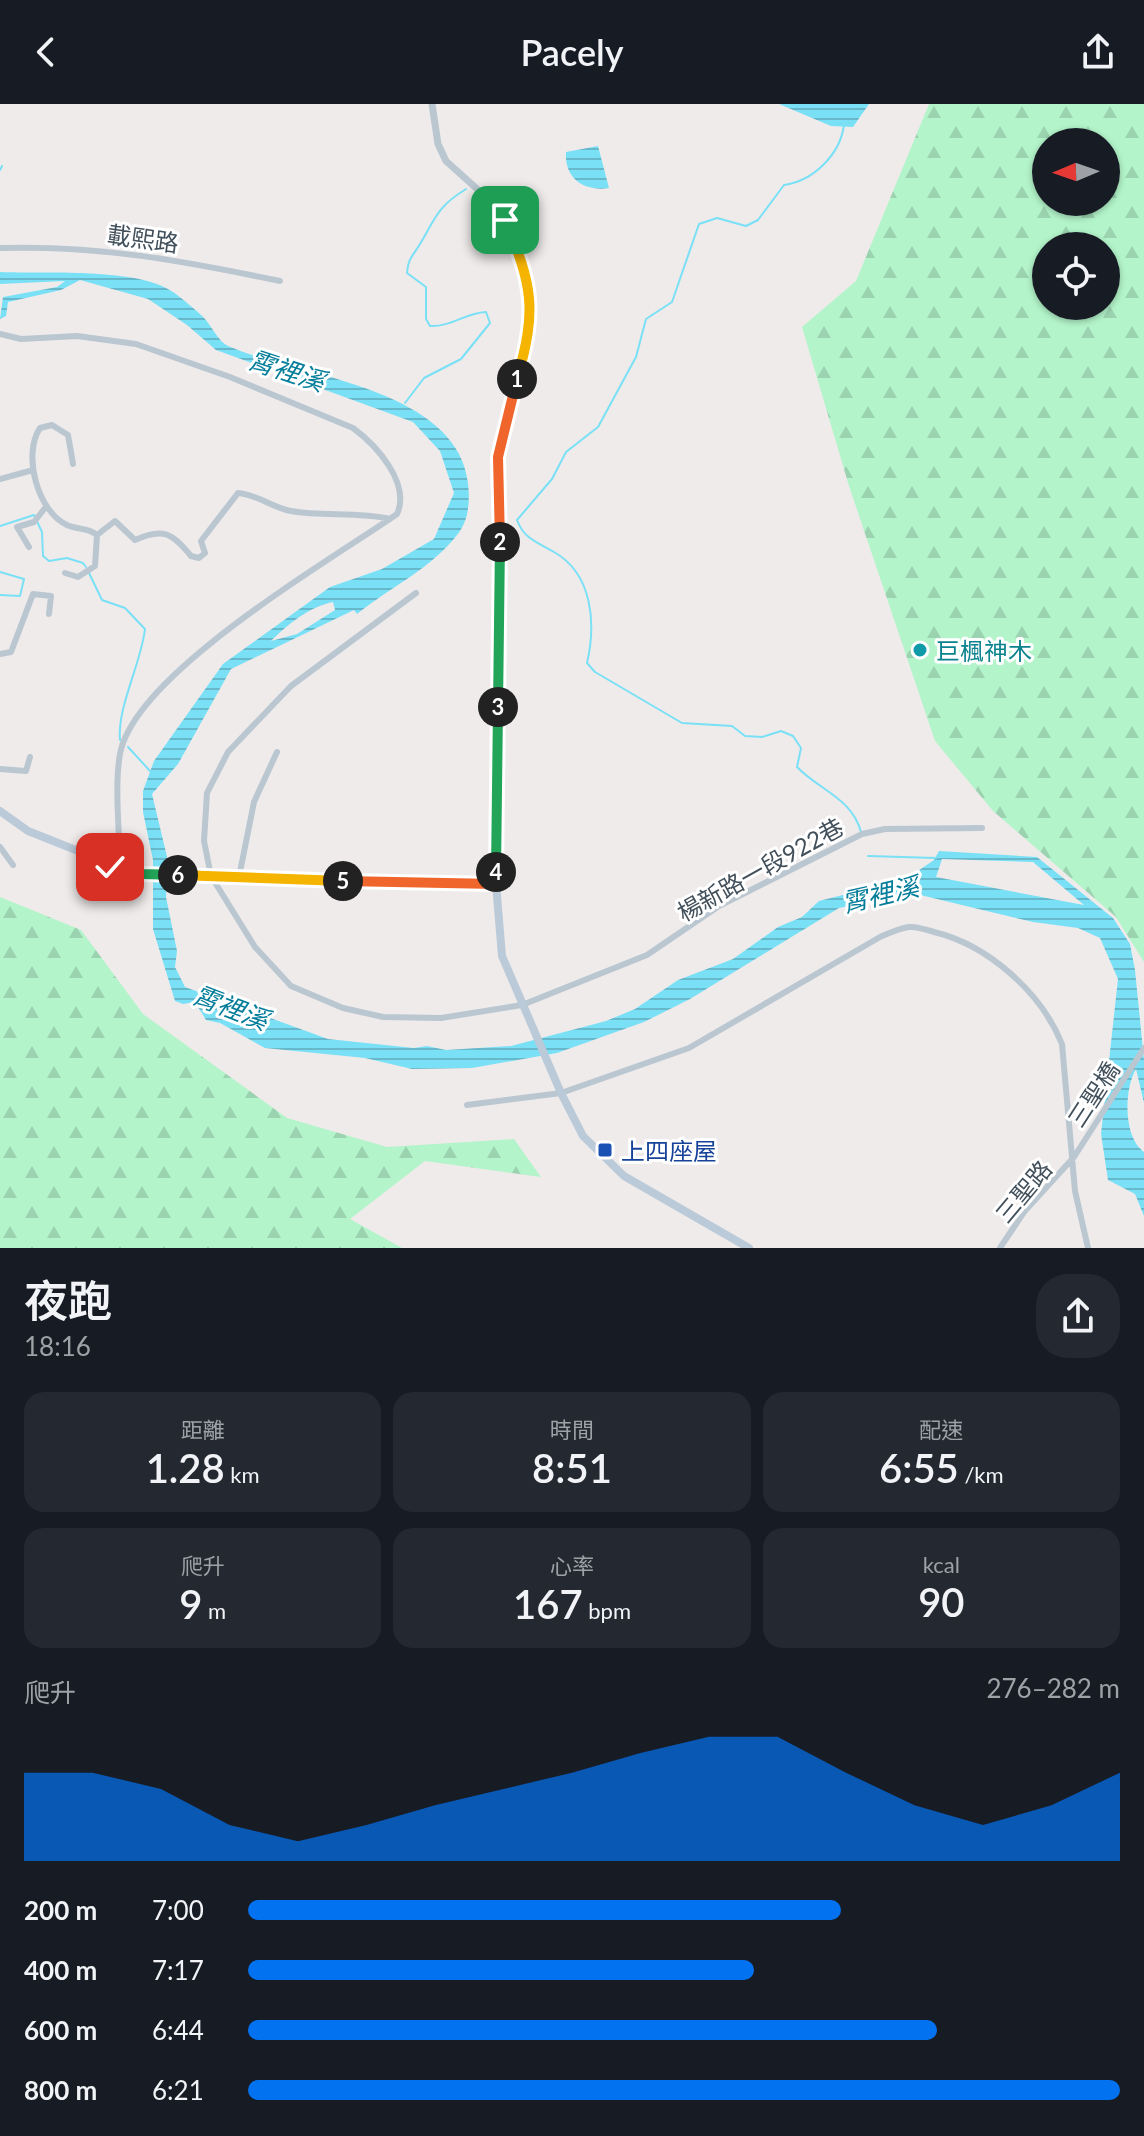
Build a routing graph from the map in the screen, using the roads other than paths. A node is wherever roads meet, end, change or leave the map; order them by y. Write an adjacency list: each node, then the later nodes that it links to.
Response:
1 (432, 104): 26 (street)
2 (0, 248): 3 (street, 載熙路)
3 (280, 281)
4 (0, 334): 9 (street)
5 (73, 464): 6 (street)
6 (33, 470): 7 (street); 8 (street)
7 (0, 479)
8 (45, 508): 10 (street); 11 (street)
9 (390, 519): 10 (street); 23 (street)
10 (97, 535): 12 (street)
11 (29, 547)
12 (65, 573)
13 (416, 593): 24 (street)
14 (49, 614): 15 (street)
15 (0, 654)
16 (277, 752): 25 (street)
17 (30, 757): 18 (street)
18 (0, 769)
19 (0, 811): 23 (main road)
20 (982, 828): 27 (street, 楊新路一段922巷)
21 (0, 847): 22 (street)
22 (13, 865)
23 (120, 870): 24 (main road)
24 (211, 876): 25 (main road); 27 (street, 楊新路一段922巷)
25 (239, 877): 26 (main road)
26 (496, 884): 27 (main road)
27 (522, 1005): 29 (main road)
28 (1143, 1049): 31 (street, 三聖橋)
29 (561, 1093): 30 (street); 31 (street); 32 (main road)
30 (467, 1105)
31 (1074, 1157): 33 (street, 三聖路); 34 (street)
32 (749, 1248)
33 (1000, 1248)
34 (1088, 1248)

